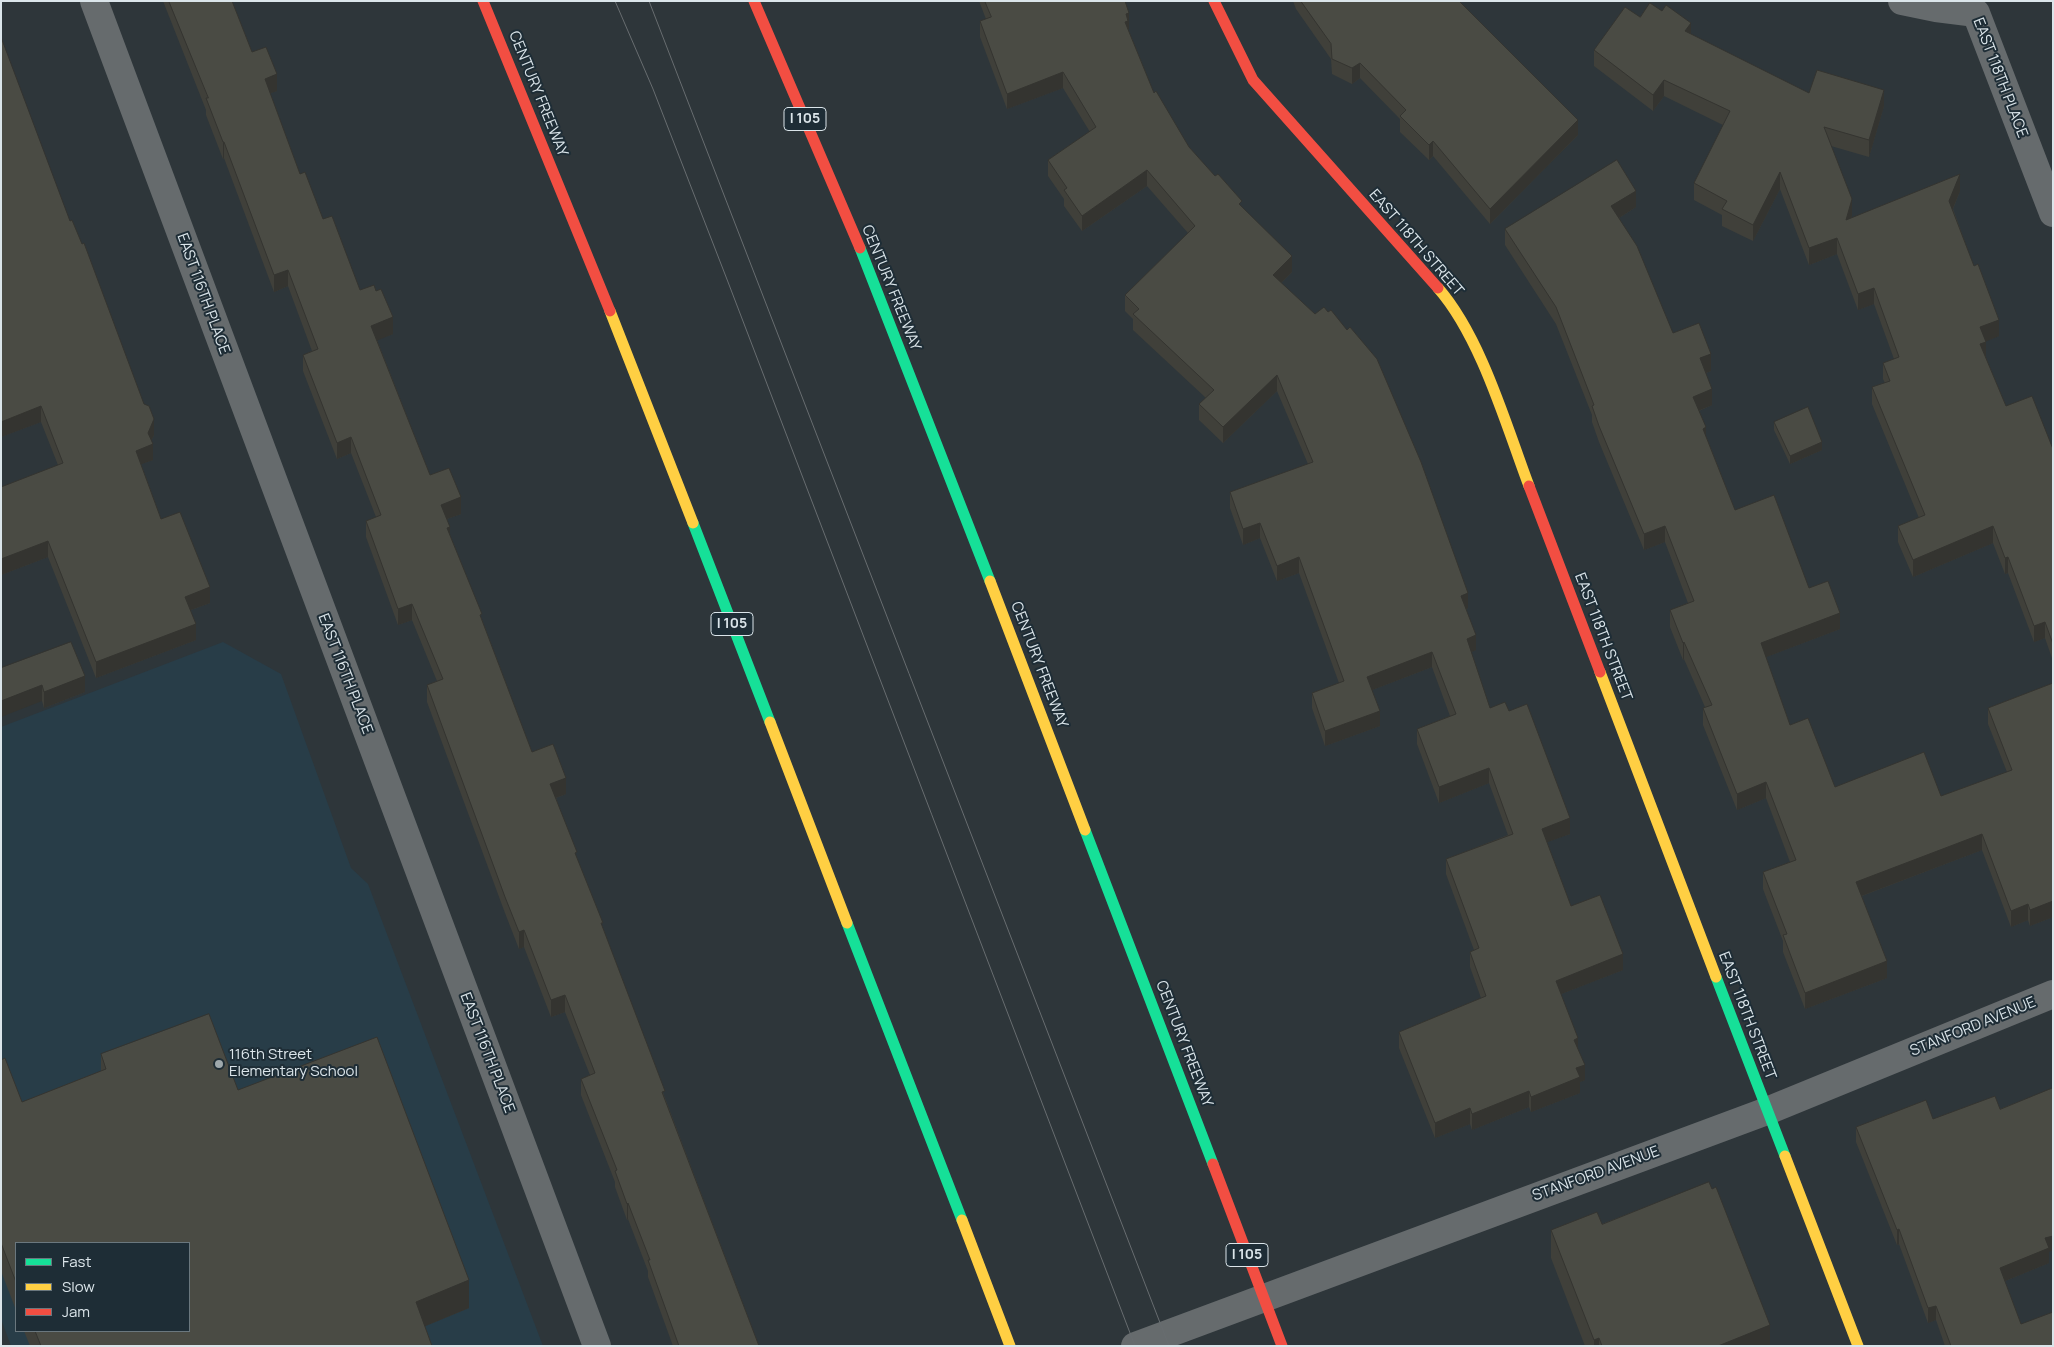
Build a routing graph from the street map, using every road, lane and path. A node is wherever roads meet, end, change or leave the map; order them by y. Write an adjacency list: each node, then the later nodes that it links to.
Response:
1 (94, 1): 12 (street, EAST 116TH PLACE)
2 (483, 1): 13 (main road, CENTURY FREEWAY / I 105)
3 (754, 1): 9 (main road, CENTURY FREEWAY / I 105)
4 (1214, 1): 11 (main road, EAST 118TH STREET)
5 (1902, 1): 6 (street, EAST 118TH PLACE)
6 (1980, 7): 8 (street, EAST 118TH PLACE)
7 (795, 67): 9 (main road)
8 (2053, 213)
9 (855, 236): 15 (main road, CENTURY FREEWAY / I 105, bridge)
10 (2053, 994): 11 (street, STANFORD AVENUE)
11 (1767, 1111): 14 (street, STANFORD AVENUE); 16 (main road, EAST 118TH STREET)
12 (597, 1346)
13 (1010, 1346)
14 (1136, 1346)
15 (1282, 1346)
16 (1858, 1346)

